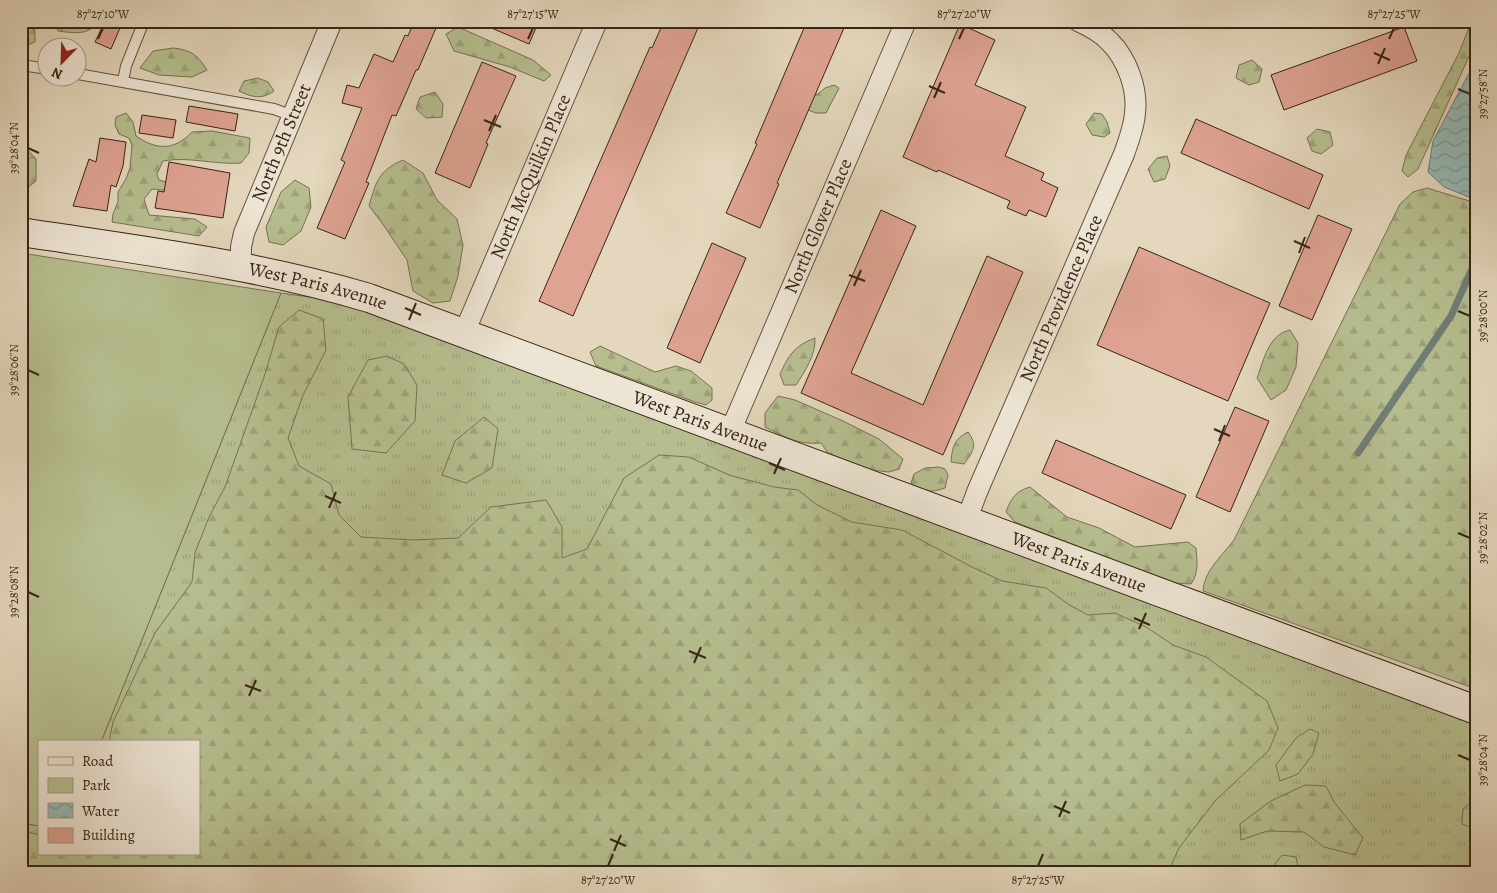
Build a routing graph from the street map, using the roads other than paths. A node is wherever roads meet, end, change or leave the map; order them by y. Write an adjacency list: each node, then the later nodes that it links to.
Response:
1 (144, 21): 9 (lane)
2 (332, 21): 10 (street, North 9th Street)
3 (597, 21): 13 (street, North McQuilkin Place)
4 (906, 21): 14 (street, North Glover Place)
5 (1078, 21): 15 (street, North Providence Place)
6 (21, 66): 7 (lane)
7 (38, 69)
8 (88, 76): 9 (lane)
9 (123, 81): 10 (lane)
10 (293, 116): 12 (street, North 9th Street)
11 (21, 232): 12 (main road, West Paris Avenue)
12 (241, 267): 13 (main road, West Paris Avenue)
13 (464, 333): 14 (main road, West Paris Avenue)
14 (730, 432): 15 (main road, West Paris Avenue)
15 (967, 519): 16 (main road, West Paris Avenue)
16 (1476, 710)

